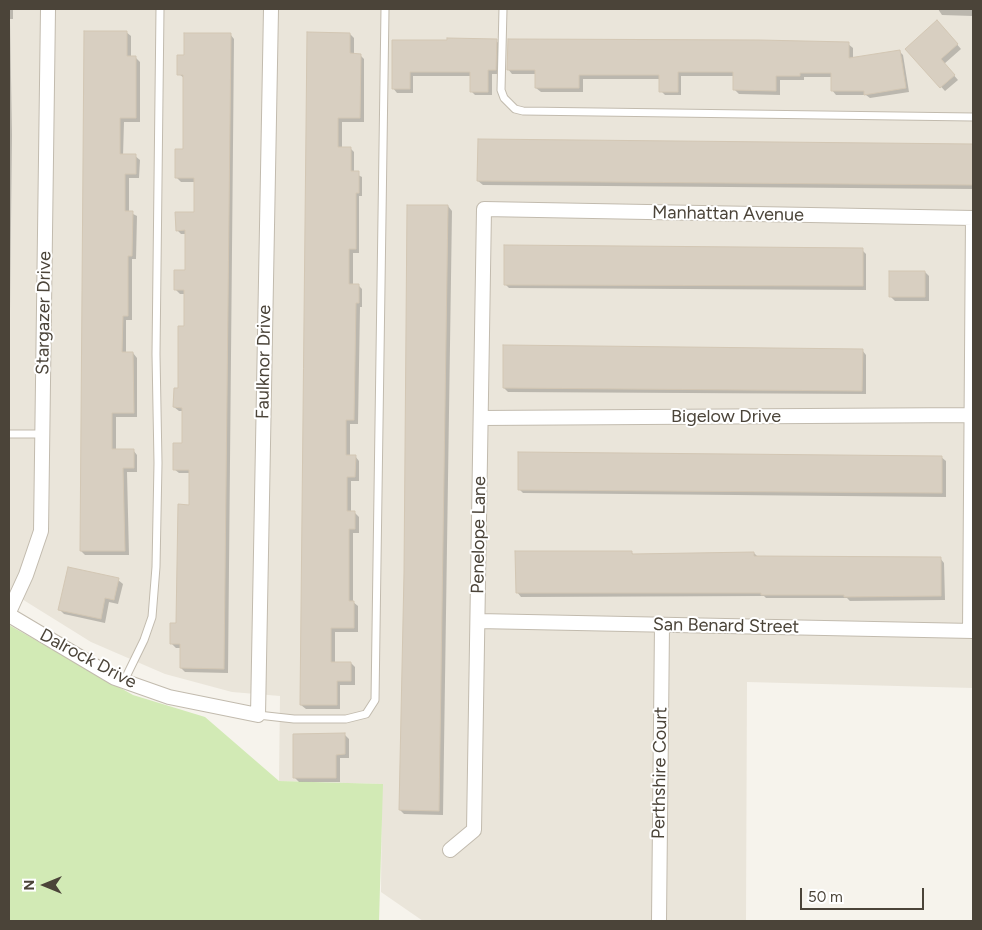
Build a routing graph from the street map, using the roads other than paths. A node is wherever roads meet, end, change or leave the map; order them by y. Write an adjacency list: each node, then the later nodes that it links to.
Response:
1 (48, 9): 12 (street, Stargazer Drive)
2 (160, 9): 17 (lane)
3 (271, 9): 18 (street, Faulknor Drive)
4 (385, 9): 18 (lane)
5 (502, 9): 6 (lane)
6 (973, 117)
7 (484, 209): 8 (street, Manhattan Avenue); 10 (street, Penelope Lane)
8 (973, 218): 9 (street)
9 (972, 415): 10 (street, Bigelow Drive); 16 (street)
10 (481, 418): 14 (street, Penelope Lane)
11 (9, 434): 12 (lane)
12 (42, 434): 13 (street, Stargazer Drive)
13 (9, 614): 17 (street, Dalrock Drive)
14 (478, 621): 15 (street, San Benard Street); 19 (street, Penelope Lane)
15 (662, 625): 16 (street, San Benard Street); 20 (street, Perthshire Court)
16 (971, 631)
17 (124, 681): 18 (street, Dalrock Drive)
18 (258, 715)
19 (450, 850)
20 (659, 921)

